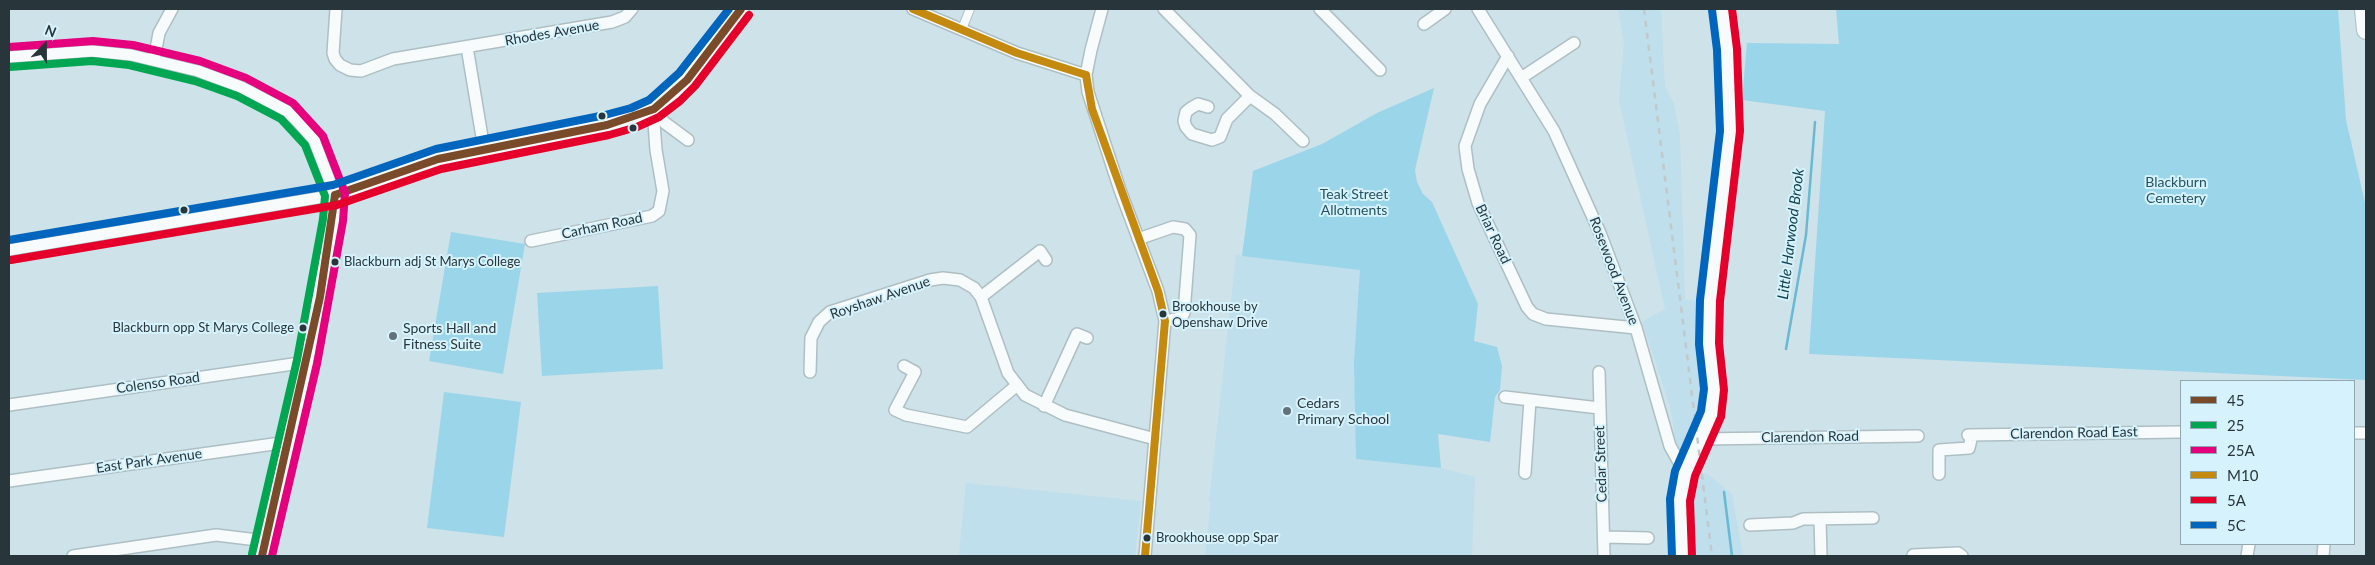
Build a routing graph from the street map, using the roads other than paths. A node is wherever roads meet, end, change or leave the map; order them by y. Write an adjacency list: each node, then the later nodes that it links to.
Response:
1 (172, 9): 21 (street)
2 (336, 9): 18 (street, Rhodes Avenue)
3 (632, 9): 18 (street, Rhodes Avenue)
4 (741, 9): 27 (main road)
5 (913, 9): 15 (street)
6 (970, 9): 15 (street)
7 (1102, 9): 23 (street)
8 (1164, 9): 25 (street)
9 (1320, 9): 22 (street)
10 (1445, 9): 14 (street)
11 (1478, 9): 19 (street, Rosewood Avenue)
12 (1722, 9): 53 (highway)
13 (2364, 9): 16 (highway)
14 (1424, 24)
15 (962, 29): 23 (street)
16 (2366, 30)
17 (1574, 43): 24 (street)
18 (467, 48): 30 (street)
19 (1508, 56): 24 (street, Rosewood Avenue); 38 (street, Briar Road)
20 (9, 57): 21 (street)
21 (154, 60): 31 (street)
22 (1380, 70)
23 (1086, 74): 32 (street)
24 (1521, 78): 38 (street, Rosewood Avenue)
25 (1250, 96): 26 (street); 29 (street)
26 (1208, 107)
27 (654, 109): 28 (street); 30 (main road); 33 (street, Carham Road)
28 (688, 140)
29 (1303, 141)
30 (484, 149): 31 (main road)
31 (335, 195): 34 (street); 40 (main road)
32 (1138, 239): 37 (street); 37 (street)
33 (531, 241)
34 (9, 250)
35 (1046, 260): 36 (street)
36 (981, 297): 42 (street, Royshaw Avenue); 44 (street)
37 (1166, 321): 52 (street)
38 (1636, 328): 55 (street, Rosewood Avenue)
39 (1087, 338): 48 (street)
40 (307, 362): 47 (street, Colenso Road); 54 (main road)
41 (904, 366): 44 (street)
42 (810, 372)
43 (1599, 372): 49 (street, Cedar Street)
44 (1016, 386): 48 (street)
45 (1504, 397): 46 (street)
46 (1530, 400): 49 (street); 56 (street)
47 (9, 405)
48 (1044, 406): 52 (street)
49 (1600, 408): 62 (street, Cedar Street)
50 (2180, 432): 57 (street, Clarendon Road East)
51 (1918, 436): 53 (street, Clarendon Road)
52 (1155, 439): 68 (street)
53 (1701, 439): 55 (highway)
54 (288, 442): 58 (street, East Park Avenue); 64 (main road)
55 (1685, 473): 70 (highway)
56 (1525, 474)
57 (1939, 474)
58 (9, 480)
59 (1872, 518): 60 (street)
60 (1820, 519): 61 (street); 71 (street)
61 (1750, 525)
62 (1604, 537): 63 (street); 69 (street, Cedar Street)
63 (1648, 538)
64 (266, 541): 66 (street); 67 (main road)
65 (73, 556): 66 (street)
66 (89, 556)
67 (262, 556)
68 (1145, 556)
69 (1604, 556)
70 (1682, 556)
71 (1821, 556)
72 (1913, 556): 73 (street)
73 (1962, 556)

